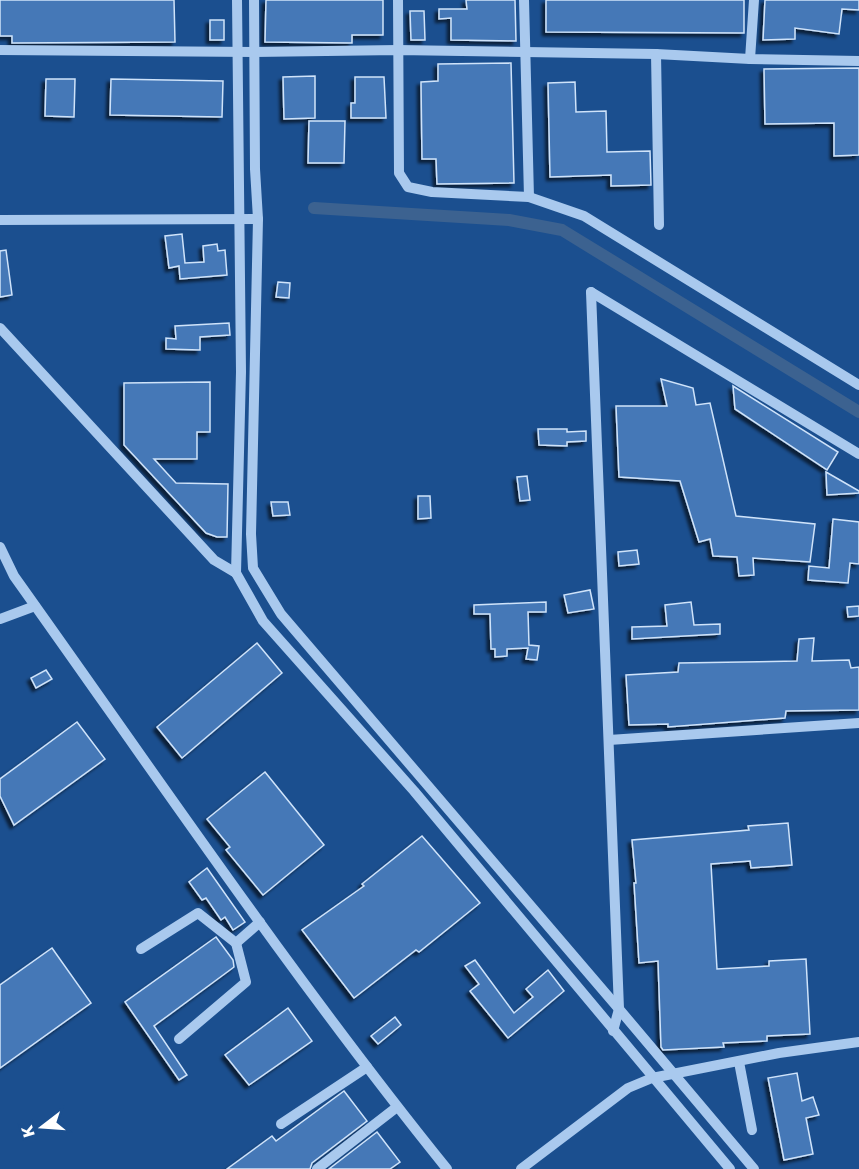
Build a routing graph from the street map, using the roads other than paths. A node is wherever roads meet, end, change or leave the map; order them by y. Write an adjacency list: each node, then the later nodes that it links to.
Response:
1 (237, 0): 8 (street)
2 (254, 0): 9 (street)
3 (398, 0): 7 (street)
4 (524, 0): 10 (street)
5 (754, 0): 12 (street)
6 (0, 50): 8 (street)
7 (398, 50): 9 (street); 10 (street); 14 (street)
8 (237, 52): 9 (street); 17 (street)
9 (254, 52): 15 (street)
10 (525, 52): 11 (street); 14 (street)
11 (656, 54): 12 (street); 18 (street)
12 (750, 59): 13 (street)
13 (859, 61)
14 (529, 197): 20 (street)
15 (258, 219): 17 (street); 31 (street)
16 (0, 220): 17 (street)
17 (240, 220): 23 (street)
18 (658, 225)
19 (0, 328): 23 (street)
20 (859, 385)
21 (859, 454): 27 (street)
22 (0, 547): 24 (street)
23 (236, 573): 32 (street)
24 (35, 606): 25 (street); 28 (street)
25 (0, 619)
26 (859, 723): 27 (street)
27 (609, 740): 31 (street)
28 (260, 922): 29 (street); 36 (street)
29 (236, 943): 30 (street); 33 (street)
30 (141, 949)
31 (619, 1009): 32 (street); 37 (street)
32 (613, 1031): 38 (street)
33 (179, 1039)
34 (859, 1042): 35 (street)
35 (740, 1062): 37 (street); 41 (street)
36 (367, 1067): 39 (street); 40 (street)
37 (672, 1074): 38 (street); 46 (street)
38 (652, 1078): 44 (street); 45 (street)
39 (397, 1107): 42 (street); 43 (street)
40 (281, 1124)
41 (752, 1130)
42 (317, 1169)
43 (447, 1169)
44 (520, 1169)
45 (730, 1169)
46 (754, 1169)

